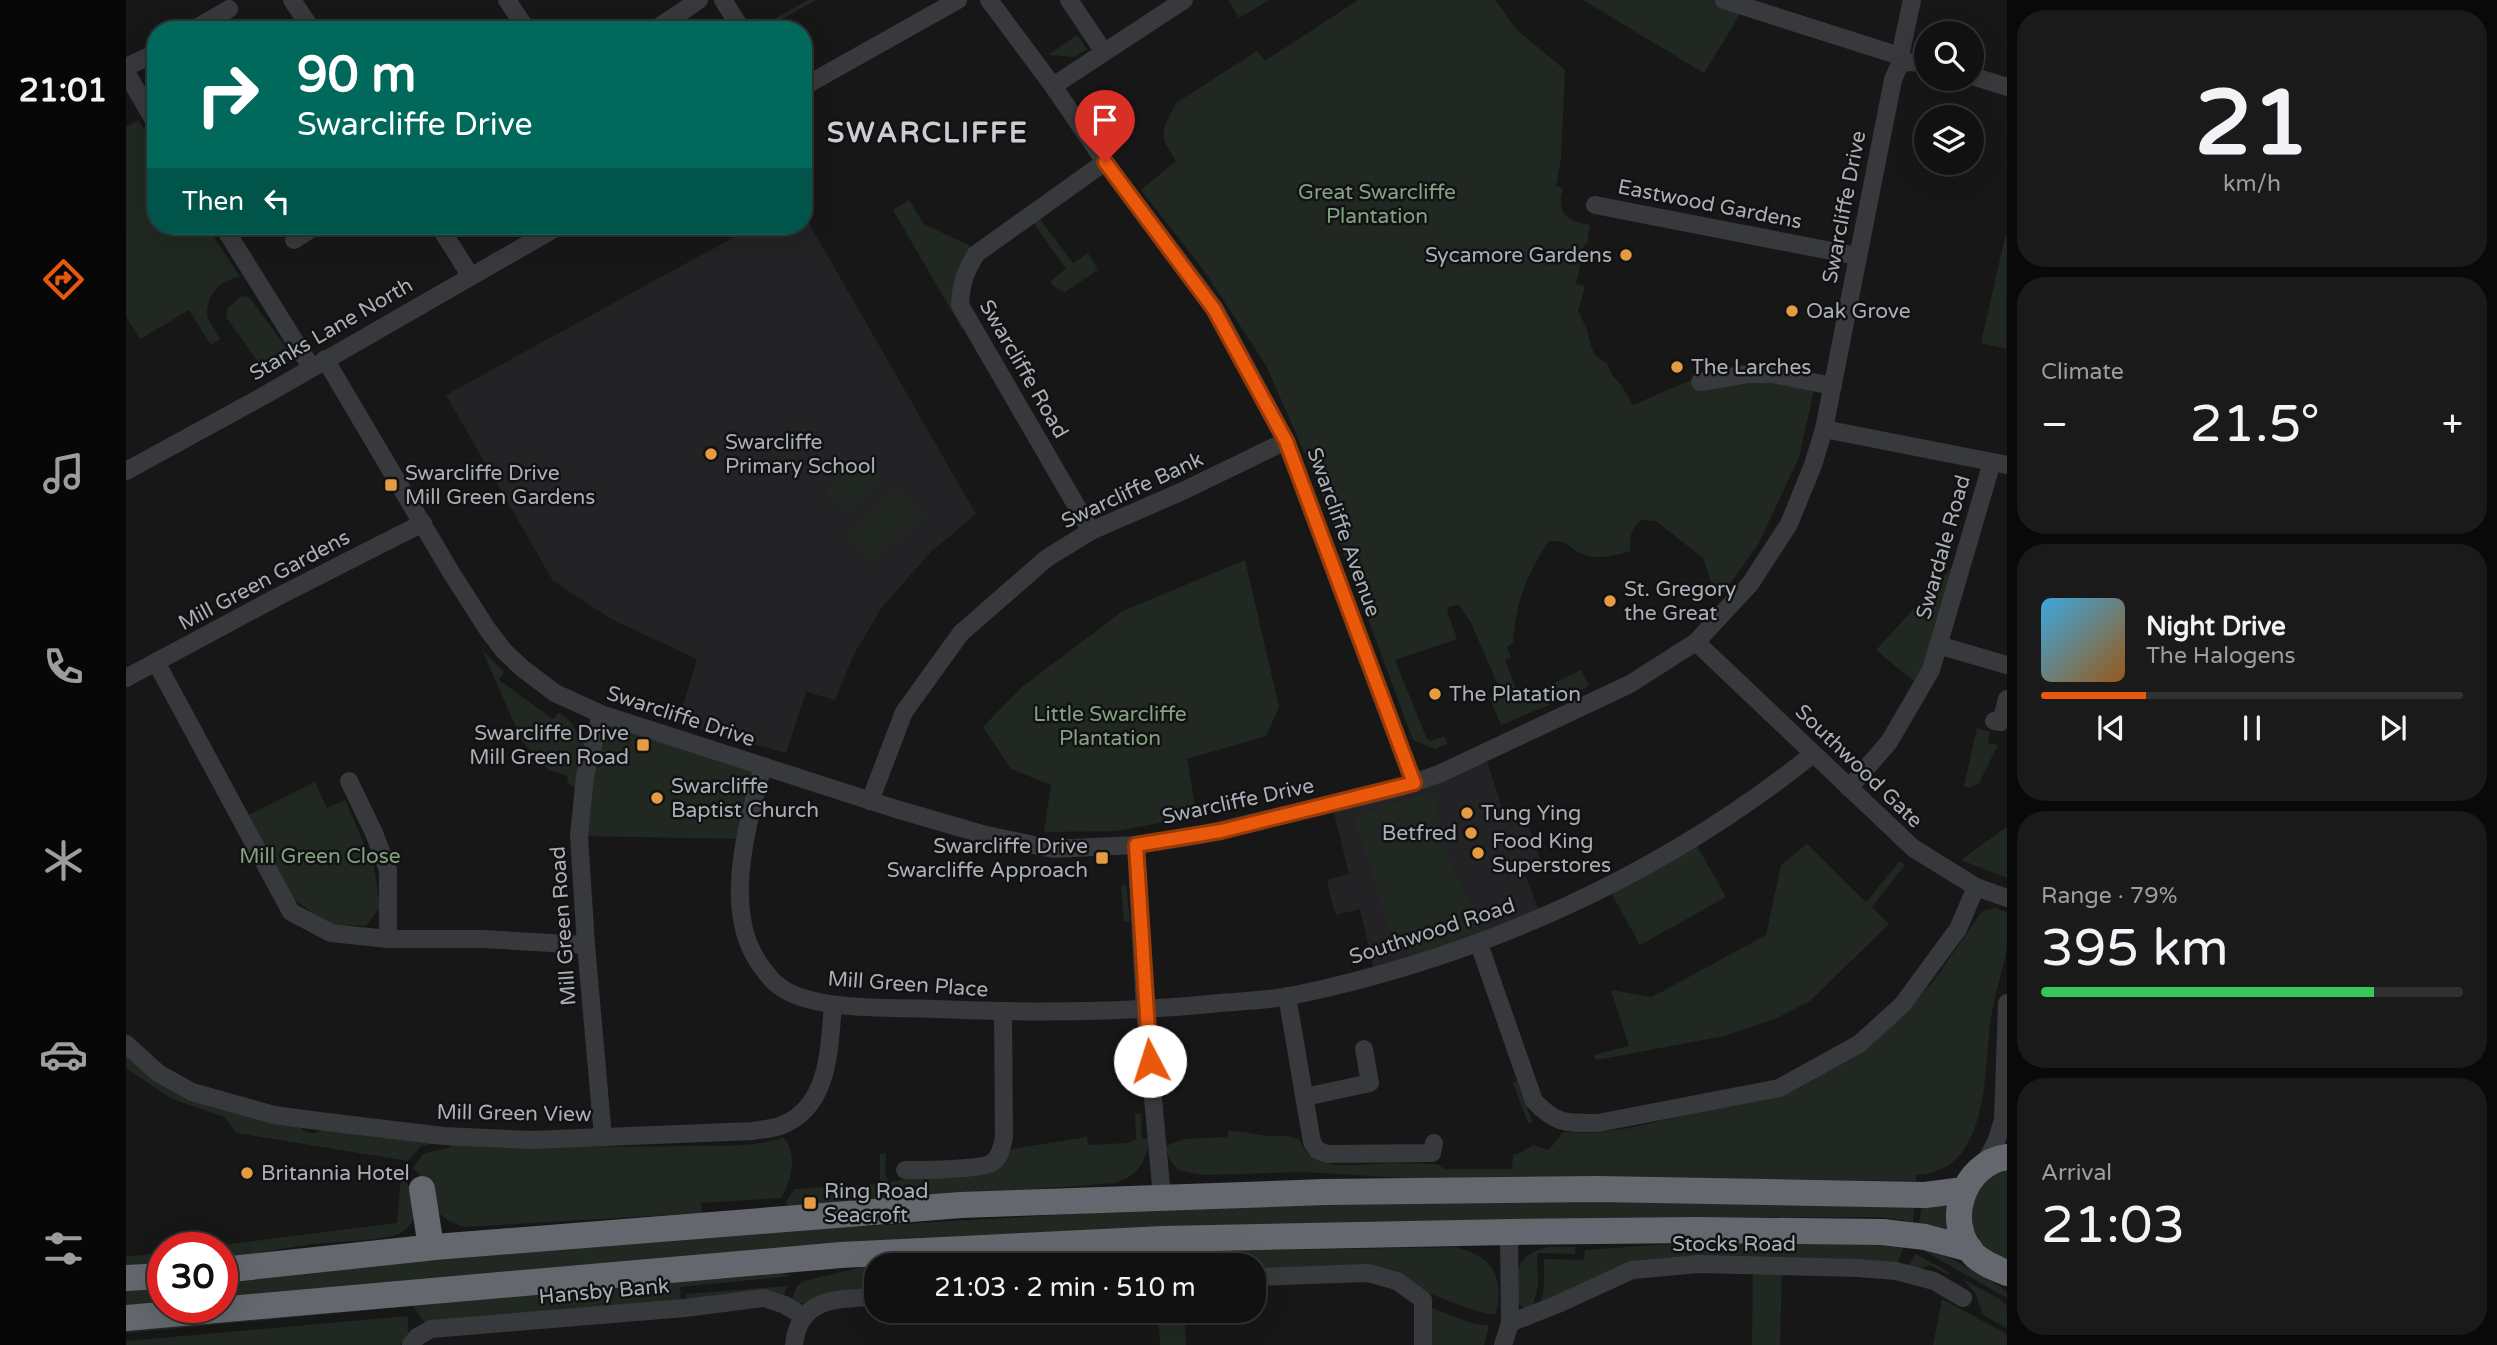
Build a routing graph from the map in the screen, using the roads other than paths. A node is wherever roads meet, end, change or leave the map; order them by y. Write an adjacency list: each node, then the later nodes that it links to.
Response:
1 (292, 0): 13 (street)
2 (507, 0): 14 (street)
3 (699, 0): 15 (street)
4 (723, 0): 16 (street)
5 (958, 0): 23 (street)
6 (989, 0): 24 (street, Swarcliffe Avenue)
7 (1069, 0): 17 (street)
8 (1184, 0): 17 (street)
9 (1724, 0): 19 (street)
10 (1912, 0): 19 (street, Swarcliffe Drive)
11 (229, 9): 12 (street)
12 (199, 21)
13 (306, 21)
14 (521, 21)
15 (668, 21)
16 (736, 21)
17 (1104, 52): 24 (street)
18 (147, 57): 21 (street)
19 (1903, 59): 20 (street); 34 (street, Swarcliffe Drive)
20 (1914, 61)
21 (126, 69): 26 (street)
22 (1984, 80): 25 (street)
23 (812, 82)
24 (1053, 86): 27 (street, Swarcliffe Avenue)
25 (2007, 87)
26 (147, 108)
27 (1105, 162): 40 (street, Swarcliffe Avenue); 44 (street, Swarcliffe Road)
28 (1595, 205): 34 (street, Eastwood Gardens)
29 (229, 235): 36 (street, Swarcliffe Drive)
30 (302, 235): 33 (street)
31 (445, 235): 35 (street)
32 (543, 235): 35 (street, Stanks Lane North)
33 (294, 240)
34 (1857, 256): 38 (street, Swarcliffe Drive)
35 (470, 275): 36 (street, Stanks Lane North)
36 (318, 363): 42 (street, Stanks Lane North); 43 (street, Swarcliffe Drive)
37 (1700, 382): 38 (street)
38 (1833, 386): 39 (street, Swarcliffe Drive)
39 (1824, 429): 41 (street); 45 (street, Swarcliffe Drive)
40 (1286, 441): 44 (street, Swarcliffe Bank); 56 (street, Swarcliffe Avenue)
41 (1999, 464): 46 (street, Swardale Road)
42 (126, 471)
43 (423, 523): 47 (street, Mill Green Gardens); 51 (street, Swarcliffe Drive)
44 (1091, 531): 58 (street, Swarcliffe Bank)
45 (1696, 642): 53 (street, Southwood Gate); 56 (street, Swarcliffe Drive)
46 (1938, 645): 48 (street, Swardale Road); 57 (street, Swardale Road)
47 (156, 662): 49 (street, Mill Green Gardens); 62 (street)
48 (2007, 665)
49 (126, 678)
50 (2007, 699): 52 (street)
51 (601, 714): 54 (street, Swarcliffe Drive); 64 (street, Mill Green Road)
52 (1994, 721)
53 (1813, 754): 57 (street, Southwood Gate); 63 (street, Southwood Road)
54 (763, 766): 58 (street, Swarcliffe Drive); 67 (street, Mill Green Place)
55 (349, 781): 62 (street)
56 (1414, 783): 59 (street, Swarcliffe Drive)
57 (1849, 788): 60 (street, Southwood Gate)
58 (870, 801): 59 (street, Swarcliffe Drive)
59 (1136, 845): 68 (street)
60 (1976, 887): 61 (street, Southwood Gate); 63 (street)
61 (2007, 898)
62 (388, 939): 64 (street)
63 (1479, 944): 65 (street, Southwood Road)
64 (586, 945): 74 (street, Mill Green Road)
65 (1287, 996): 68 (street, Southwood Road); 72 (street)
66 (2007, 1003): 73 (street)
67 (833, 1005): 69 (street, Mill Green Place); 74 (street, Mill Green View)
68 (1145, 1010): 69 (street, Mill Green Place); 80 (street)
69 (1003, 1013): 77 (street)
70 (126, 1044): 74 (street, Mill Green View)
71 (1364, 1049): 72 (street)
72 (1305, 1097): 75 (street)
73 (2006, 1103): 76 (street)
74 (603, 1137)
75 (1434, 1143)
76 (1995, 1162): 79 (highway)
77 (903, 1168)
78 (422, 1189): 82 (highway)
79 (1964, 1190): 80 (highway); 83 (highway)
80 (1162, 1197): 82 (highway)
81 (1509, 1232): 83 (highway); 92 (highway); 93 (street)
82 (430, 1247): 84 (highway)
83 (1970, 1249): 85 (highway)
84 (238, 1268)
85 (2007, 1273)
86 (1266, 1276): 96 (street)
87 (147, 1277): 88 (highway)
88 (126, 1278)
89 (864, 1298): 91 (street)
90 (1963, 1298): 93 (street, Stocks Road)
91 (803, 1316): 94 (street, Hansby Bank); 95 (street)
92 (126, 1318)
93 (1510, 1323): 97 (street)
94 (411, 1345)
95 (794, 1345)
96 (1423, 1345)
97 (1503, 1345)

